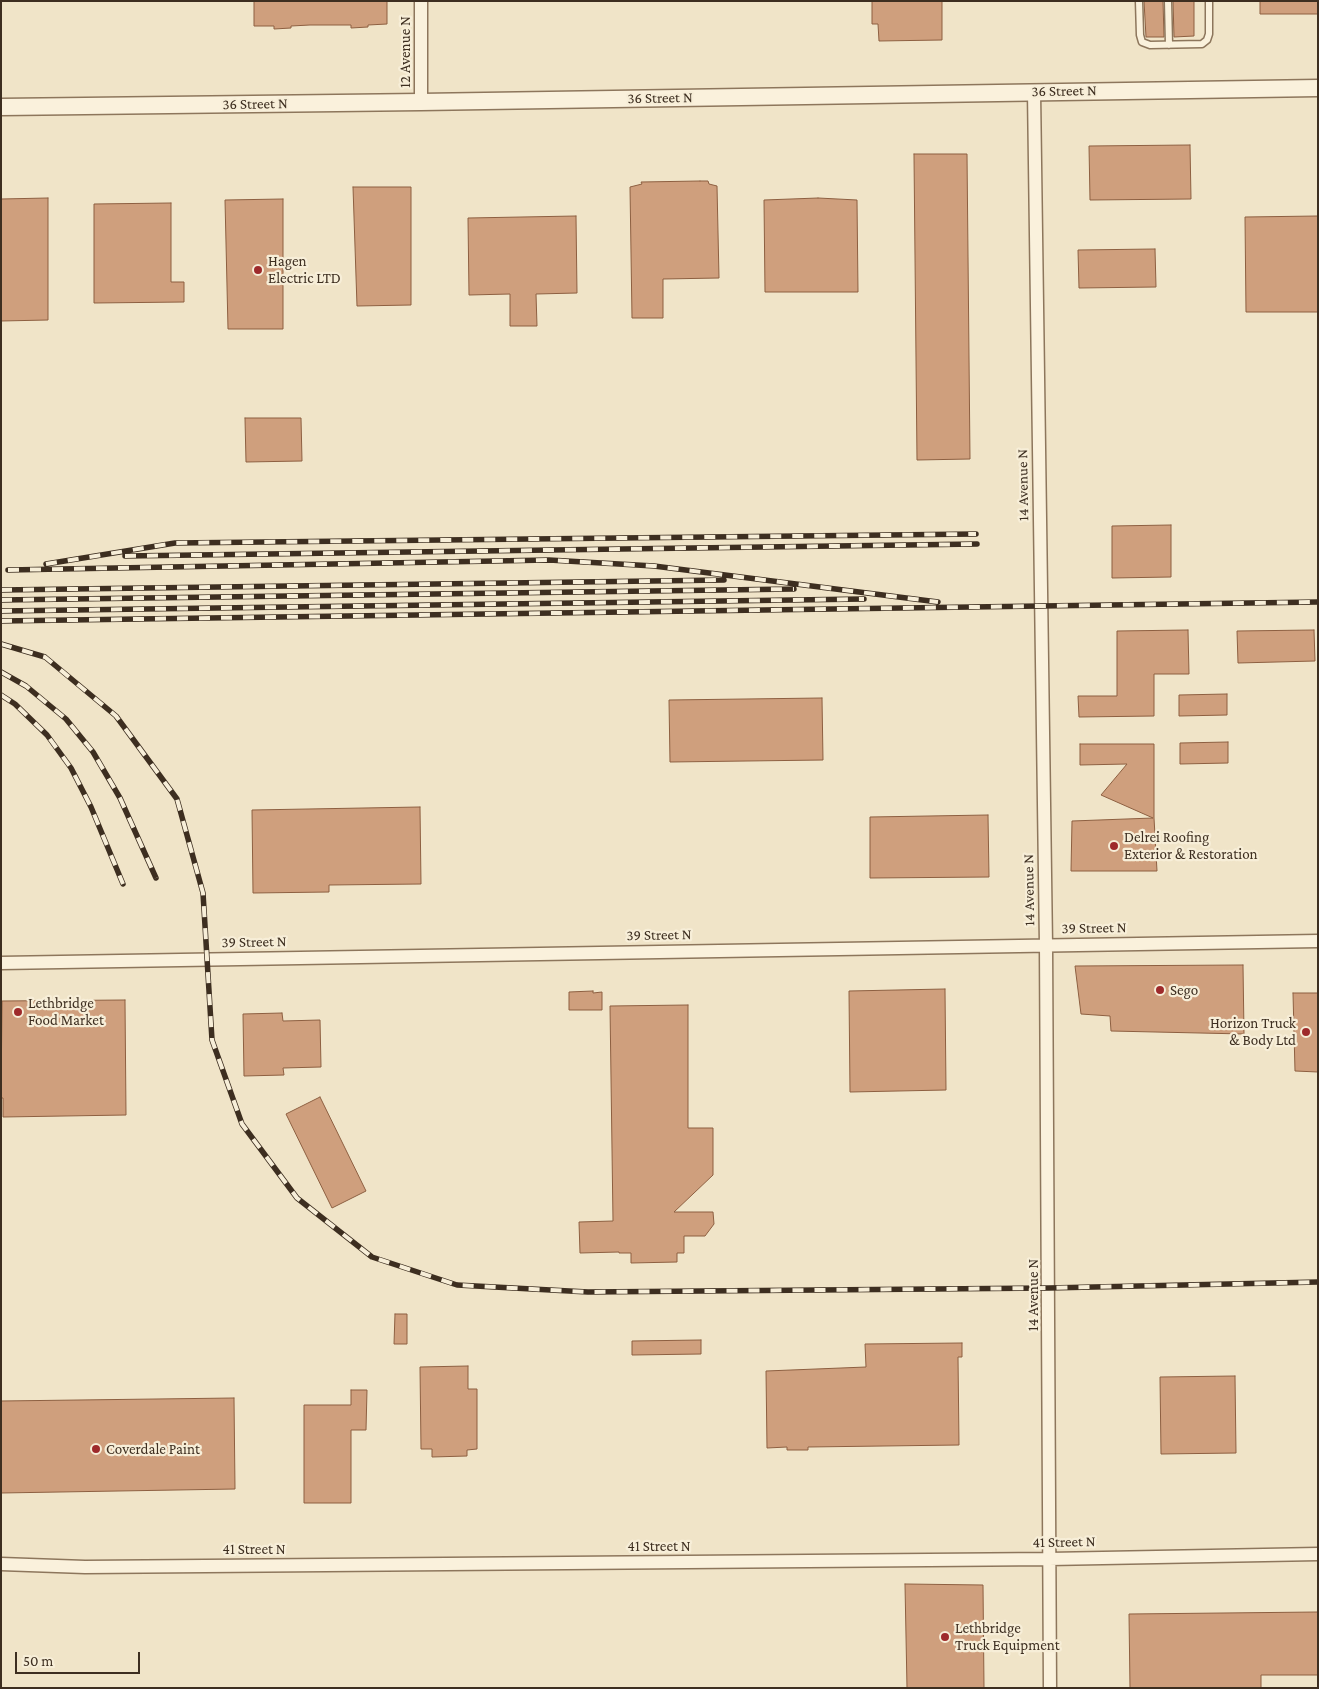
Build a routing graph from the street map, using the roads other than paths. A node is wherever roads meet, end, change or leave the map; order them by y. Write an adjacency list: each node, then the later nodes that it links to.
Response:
1 (421, 1): 8 (street, 12 Avenue N)
2 (1139, 1): 5 (lane)
3 (1168, 1): 5 (lane)
4 (1209, 1): 5 (lane)
5 (1169, 45)
6 (1318, 88): 7 (street, 36 Street N)
7 (1034, 92): 8 (street, 36 Street N); 11 (street, 14 Avenue N)
8 (421, 102): 9 (street, 36 Street N)
9 (1, 107)
10 (1318, 941): 11 (street, 39 Street N)
11 (1046, 945): 12 (street, 39 Street N); 14 (street, 14 Avenue N)
12 (1, 963)
13 (1318, 1554): 14 (street, 41 Street N)
14 (1049, 1559): 15 (street, 41 Street N); 16 (street, 14 Avenue N)
15 (1, 1564)
16 (1050, 1688)

